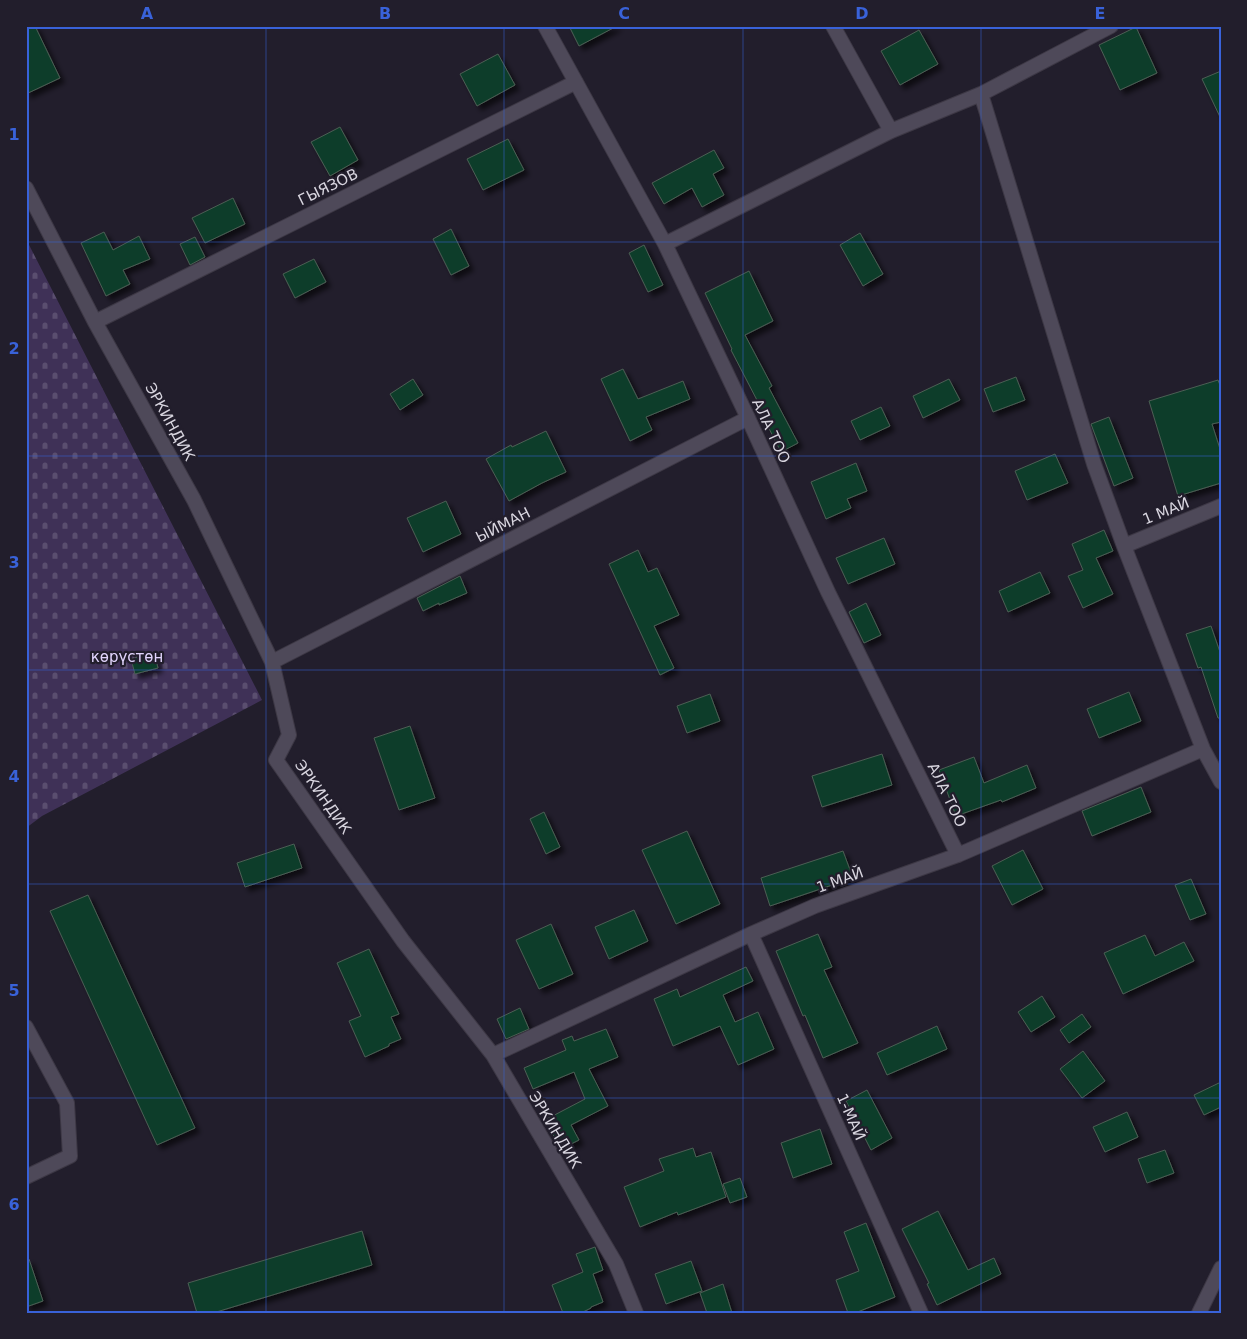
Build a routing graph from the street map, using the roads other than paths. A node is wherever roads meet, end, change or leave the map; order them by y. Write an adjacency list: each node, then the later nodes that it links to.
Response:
1 (545, 26): 4 (street, АЛА ТОО)
2 (833, 26): 6 (street)
3 (1111, 26): 5 (street)
4 (576, 82): 8 (street, АЛА ТОО); 9 (street, ГЫЯЗОВ)
5 (981, 94): 6 (street); 12 (street)
6 (891, 131): 8 (street)
7 (26, 188): 9 (street, ЭРКИНДИК)
8 (665, 244): 10 (street, АЛА ТОО)
9 (95, 322): 13 (street, ЭРКИНДИК)
10 (748, 418): 13 (street, ЫЙМАН); 16 (street, АЛА ТОО)
11 (1221, 506): 12 (street, 1 МАЙ)
12 (1124, 546): 14 (street)
13 (272, 662): 19 (street, ЭРКИНДИК)
14 (1204, 749): 15 (street); 16 (street, 1 МАЙ)
15 (1221, 782)
16 (958, 855): 17 (street, 1 МАЙ)
17 (751, 934): 19 (street, 1 МАЙ); 23 (street, 1-МАЙ)
18 (26, 1026): 20 (street)
19 (493, 1055): 22 (street, ЭРКИНДИК)
20 (26, 1177)
21 (1221, 1268): 24 (street)
22 (636, 1313)
23 (921, 1313)
24 (1199, 1313)

